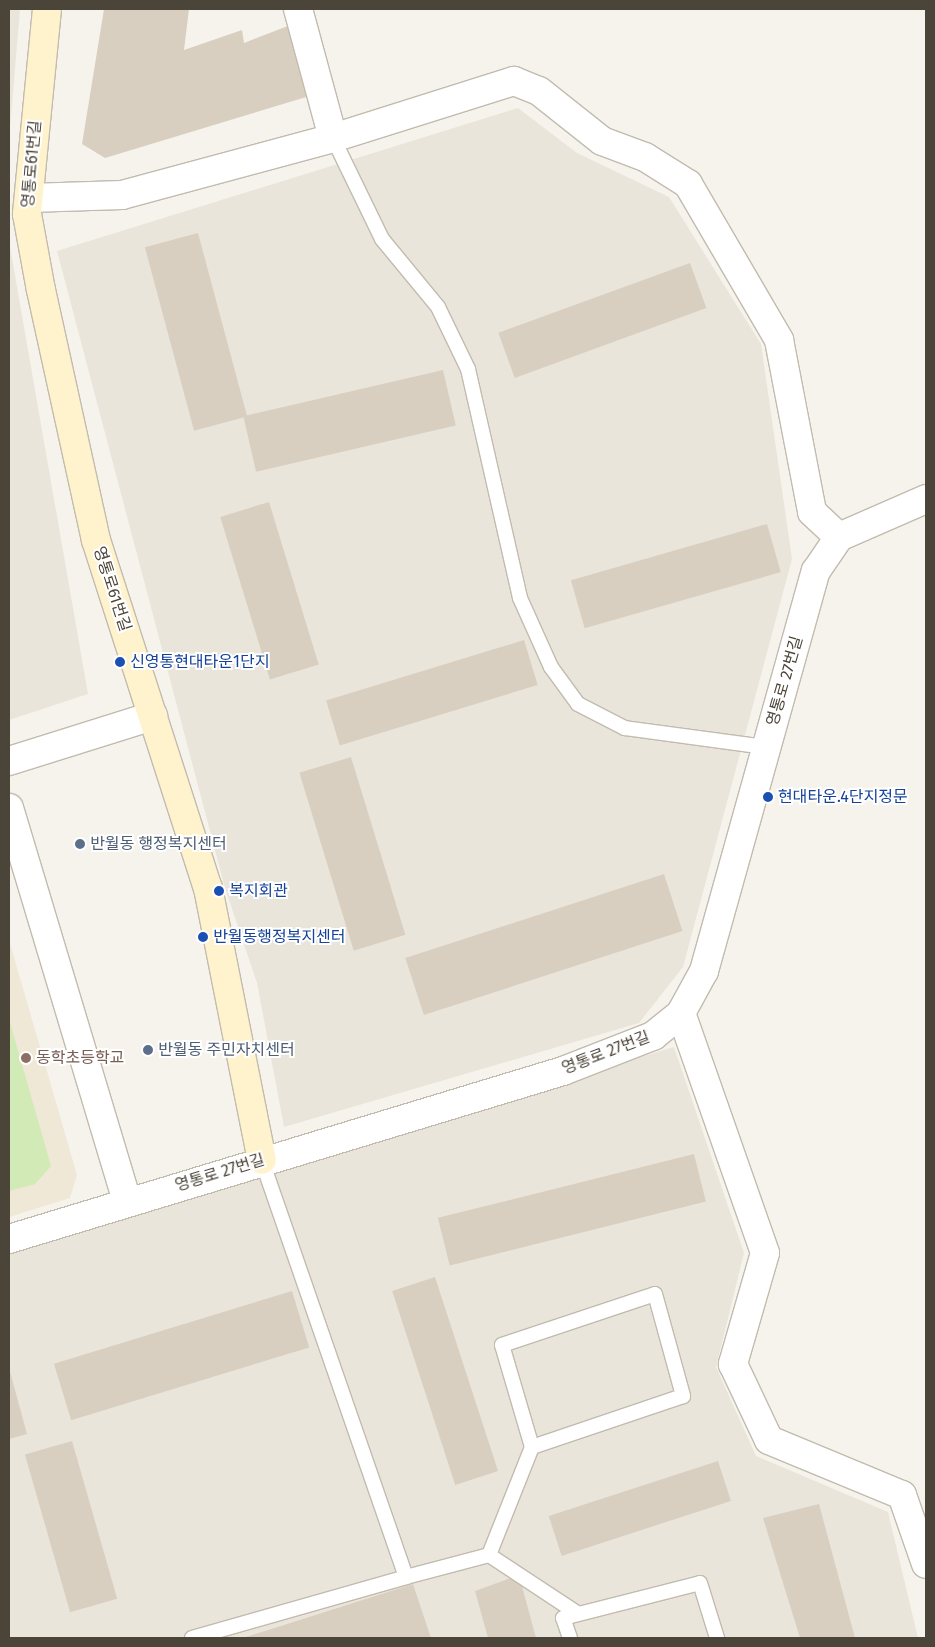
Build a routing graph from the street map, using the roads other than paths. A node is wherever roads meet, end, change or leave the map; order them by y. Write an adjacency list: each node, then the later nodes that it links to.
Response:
1 (46, 9): 4 (street, 영통로61번길)
2 (298, 9): 3 (street)
3 (333, 138): 4 (street); 6 (street); 10 (lane)
4 (29, 198): 9 (street, 영통로61번길)
5 (926, 499): 7 (street)
6 (812, 512): 7 (street); 8 (street)
7 (839, 537): 8 (street, 영통로 27번길)
8 (816, 570): 10 (street, 영통로 27번길)
9 (154, 716): 11 (street); 14 (street, 영통로61번길)
10 (766, 747): 13 (street, 영통로 27번길)
11 (9, 761)
12 (9, 808): 15 (street)
13 (681, 1013): 14 (street, 영통로 27번길); 19 (street)
14 (262, 1160): 15 (street, 영통로 27번길); 20 (lane)
15 (127, 1202): 16 (street, 영통로 27번길)
16 (9, 1239)
17 (532, 1447): 17 (lane); 18 (lane)
18 (488, 1555): 20 (lane); 21 (lane)
19 (926, 1564)
20 (406, 1577): 22 (lane)
21 (577, 1613): 23 (lane); 24 (lane)
22 (192, 1638)
23 (570, 1638)
24 (717, 1638)

